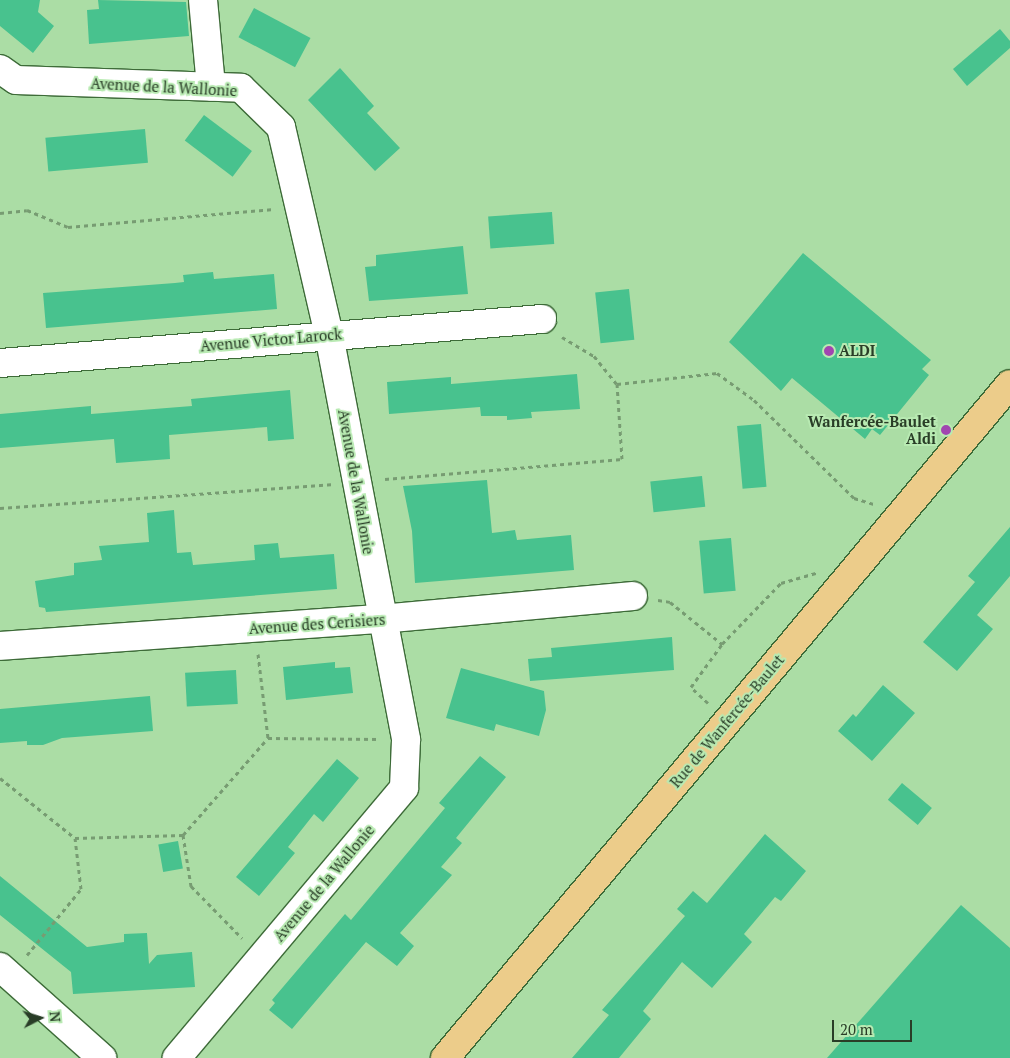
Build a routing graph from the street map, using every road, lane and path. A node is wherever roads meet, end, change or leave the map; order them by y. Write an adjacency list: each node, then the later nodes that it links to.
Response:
1 (203, 0): 3 (street)
2 (0, 69): 3 (street, Avenue de la Wallonie)
3 (211, 87): 4 (street, Avenue de la Wallonie)
4 (299, 207): 5 (path); 7 (street, Avenue de la Wallonie)
5 (0, 213)
6 (542, 319): 7 (street, Avenue Victor Larock); 9 (path)
7 (329, 335): 8 (street, Avenue Victor Larock); 11 (street, Avenue de la Wallonie)
8 (0, 363)
9 (617, 384): 11 (path); 13 (path)
10 (1010, 384): 13 (main road, Rue de Wanfercée-Baulet)
11 (356, 482): 12 (path); 16 (street, Avenue de la Wallonie)
12 (0, 508)
13 (904, 512): 14 (main road, Rue de Wanfercée-Baulet)
14 (848, 577): 18 (path); 20 (main road, Rue de Wanfercée-Baulet)
15 (633, 596): 16 (street, Avenue des Cerisiers); 18 (path)
16 (381, 619): 17 (street, Avenue des Cerisiers); 22 (street, Avenue de la Wallonie)
17 (254, 628): 19 (street, Avenue des Cerisiers); 21 (path)
18 (722, 644): 20 (path)
19 (0, 646)
20 (727, 721): 30 (main road, Rue de Wanfercée-Baulet)
21 (268, 738): 22 (path); 24 (path)
22 (406, 740): 26 (street, Avenue de la Wallonie)
23 (0, 778): 25 (path)
24 (183, 835): 25 (path); 26 (path)
25 (75, 838): 27 (path)
26 (261, 957): 29 (street, Avenue de la Wallonie)
27 (5, 971): 28 (street)
28 (102, 1058)
29 (177, 1058)
30 (445, 1058)

